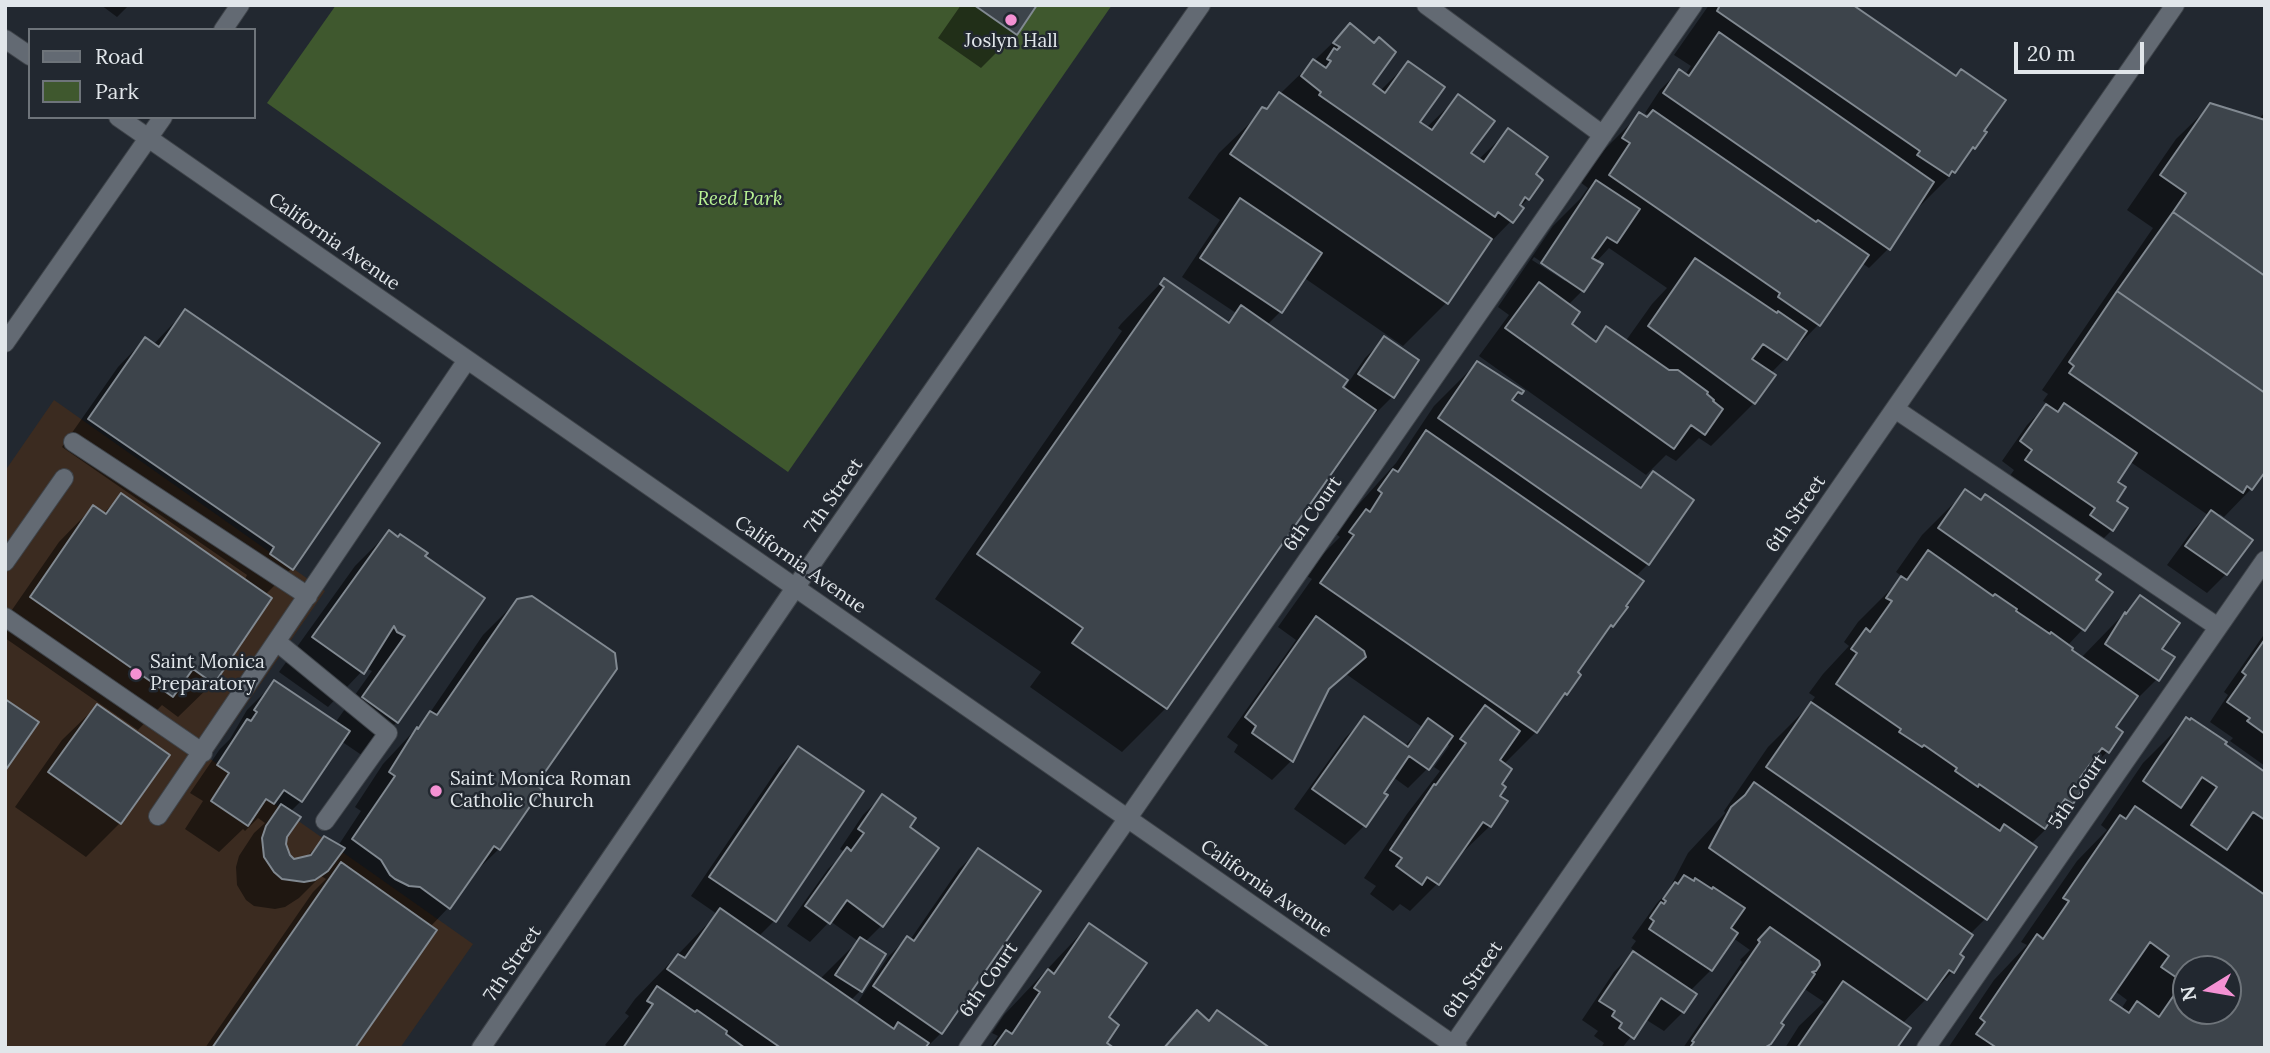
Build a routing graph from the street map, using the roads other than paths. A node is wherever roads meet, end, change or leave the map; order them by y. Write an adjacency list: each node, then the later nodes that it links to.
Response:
1 (240, 5): 6 (street)
2 (1201, 5): 20 (street, 7th Street)
3 (1426, 5): 11 (street)
4 (1693, 5): 11 (street, 6th Court)
5 (2175, 5): 15 (street, 6th Street)
6 (224, 28)
7 (5, 39): 8 (street)
8 (28, 55)
9 (121, 119): 12 (street, California Avenue)
10 (162, 119): 12 (street)
11 (1603, 135): 27 (street, 6th Court)
12 (148, 138): 13 (street); 14 (street, California Avenue)
13 (5, 344)
14 (467, 360): 20 (street, California Avenue); 21 (street)
15 (1895, 409): 23 (street); 29 (street, 6th Street)
16 (73, 442): 21 (street)
17 (64, 478): 19 (street)
18 (2265, 560): 23 (street, 5th Court)
19 (5, 562)
20 (796, 588): 27 (street, California Avenue); 30 (street, 7th Street)
21 (308, 596): 24 (street)
22 (5, 617): 25 (street)
23 (2218, 627): 32 (street, 5th Court)
24 (277, 642): 25 (street); 28 (street)
25 (203, 753): 26 (street)
26 (158, 816)
27 (1126, 818): 29 (street, California Avenue); 31 (street, 6th Court)
28 (325, 821)
29 (1454, 1047)
30 (481, 1048)
31 (968, 1048)
32 (1926, 1048)

